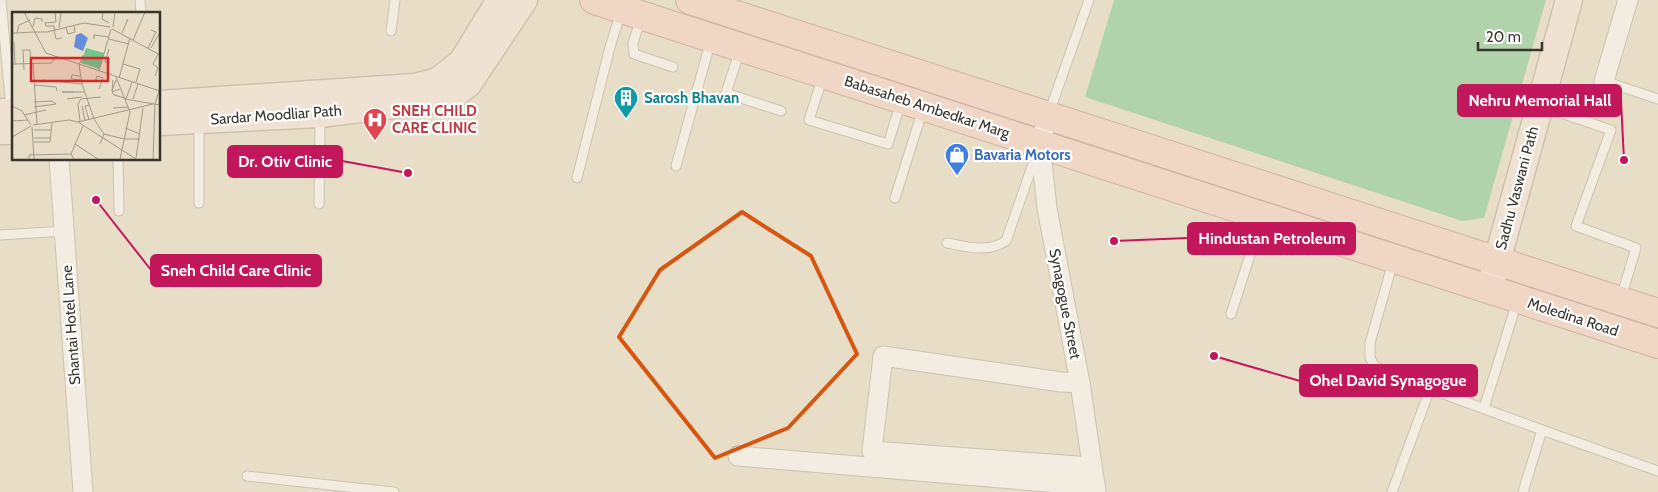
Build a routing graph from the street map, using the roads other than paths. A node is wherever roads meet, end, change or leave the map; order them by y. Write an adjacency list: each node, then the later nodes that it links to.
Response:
1 (1, 0): 27 (lane)
2 (395, 0): 13 (lane)
3 (500, 0): 22 (main road, Sardar Moodliar Path)
4 (524, 0): 22 (main road, Sardar Moodliar Path)
5 (594, 0): 12 (main road, Babasaheb Ambedkar Marg)
6 (690, 0): 11 (main road, Babasaheb Ambedkar Marg)
7 (1089, 0): 26 (lane)
8 (1556, 0): 23 (main road, Sadhu Vaswani Path)
9 (1570, 0): 23 (main road, Sadhu Vaswani Path)
10 (1628, 0): 18 (street)
11 (728, 6): 26 (main road, Babasaheb Ambedkar Marg)
12 (632, 12): 14 (main road, Babasaheb Ambedkar Marg); 16 (lane); 33 (lane)
13 (391, 31)
14 (711, 38): 15 (main road, Babasaheb Ambedkar Marg); 32 (lane)
15 (740, 47): 17 (main road, Babasaheb Ambedkar Marg); 25 (lane)
16 (673, 67)
17 (824, 74): 20 (main road, Babasaheb Ambedkar Marg); 20 (lane)
18 (1604, 81): 19 (lane)
19 (1658, 99)
20 (913, 102): 29 (main road, Babasaheb Ambedkar Marg); 34 (lane)
21 (160, 104): 24 (main road, Sardar Moodliar Path)
22 (320, 104): 24 (main road, Sardar Moodliar Path); 36 (lane)
23 (1533, 104): 43 (main road, Sadhu Vaswani Path); 46 (lane)
24 (199, 111): 28 (main road, Sardar Moodliar Path); 35 (lane)
25 (782, 111)
26 (1048, 117): 29 (street, Synagogue Street); 43 (main road, Babasaheb Ambedkar Marg)
27 (8, 120)
28 (160, 122)
29 (1040, 143): 38 (main road, Babasaheb Ambedkar Marg); 41 (lane); 50 (street, Synagogue Street)
30 (60, 160): 39 (street, Shantai Hotel Lane)
31 (118, 160): 37 (lane)
32 (676, 166)
33 (577, 178)
34 (895, 198)
35 (199, 203)
36 (319, 204)
37 (119, 211)
38 (1262, 216): 42 (main road, Babasaheb Ambedkar Marg); 48 (lane)
39 (65, 232): 40 (lane); 59 (street, Shantai Hotel Lane)
40 (0, 235)
41 (947, 243)
42 (1394, 259): 44 (main road, Babasaheb Ambedkar Marg); 51 (lane)
43 (1489, 260): 44 (main road, Sadhu Vaswani Path); 46 (main road, Moledina Road)
44 (1481, 287): 45 (main road, Moledina Road)
45 (1518, 299): 49 (main road, Moledina Road); 52 (lane)
46 (1620, 301): 47 (main road, Moledina Road)
47 (1658, 313)
48 (1231, 314)
49 (1658, 344)
50 (1080, 382): 55 (street, Synagogue Street); 55 (street)
51 (1430, 389): 52 (lane); 61 (lane)
52 (1484, 408): 53 (lane)
53 (1542, 430): 56 (lane); 62 (lane)
54 (738, 456): 58 (street)
55 (1092, 467): 58 (street, Synagogue Street)
56 (1658, 471)
57 (248, 476): 60 (lane)
58 (1096, 489)
59 (83, 492)
60 (394, 492)
61 (1392, 492)
62 (1523, 492)

